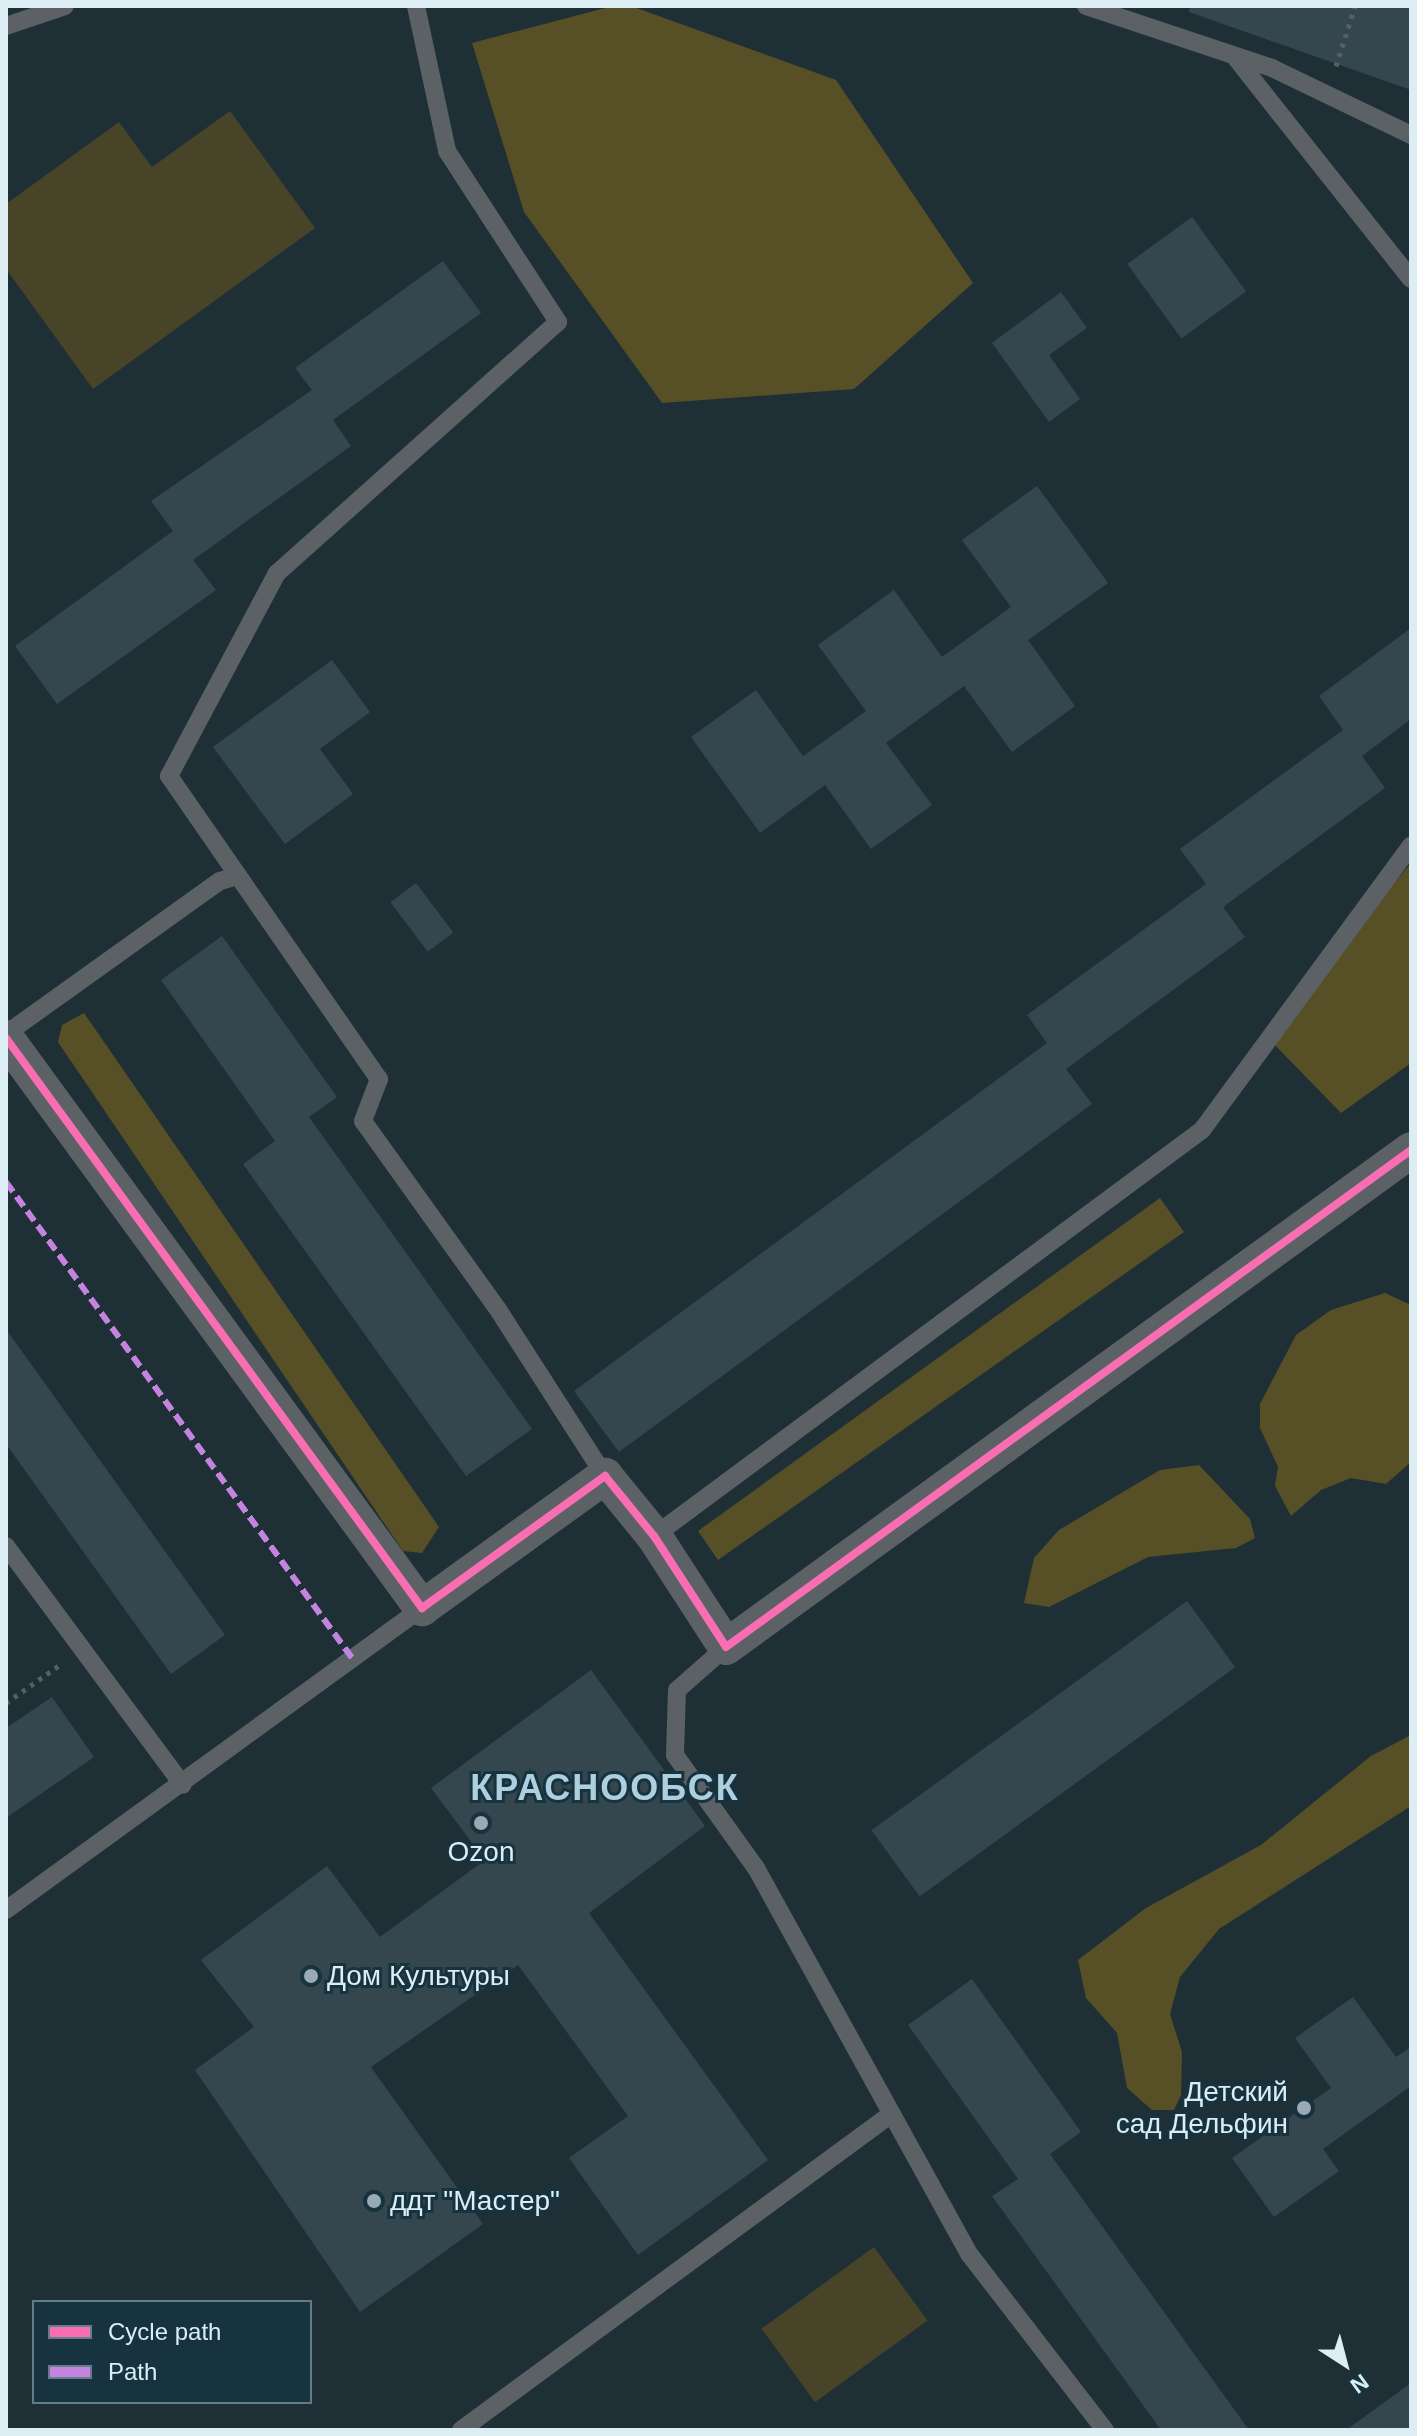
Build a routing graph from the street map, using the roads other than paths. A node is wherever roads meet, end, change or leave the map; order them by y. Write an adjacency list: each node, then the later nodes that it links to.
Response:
1 (65, 6): 4 (lane)
2 (416, 6): 9 (lane)
3 (1086, 6): 5 (lane)
4 (6, 26)
5 (1235, 57): 6 (lane); 7 (lane)
6 (1411, 135)
7 (1411, 279)
8 (1411, 846): 13 (lane)
9 (238, 876): 10 (lane); 12 (lane)
10 (6, 1036): 15 (street)
11 (1411, 1150): 16 (street)
12 (605, 1476): 13 (street); 15 (street)
13 (654, 1536): 16 (street)
14 (6, 1546): 17 (lane)
15 (422, 1608): 17 (lane)
16 (726, 1647): 19 (lane)
17 (183, 1785): 18 (lane)
18 (6, 1910)
19 (890, 2115): 20 (lane); 21 (lane)
20 (461, 2430)
21 (1105, 2430)

